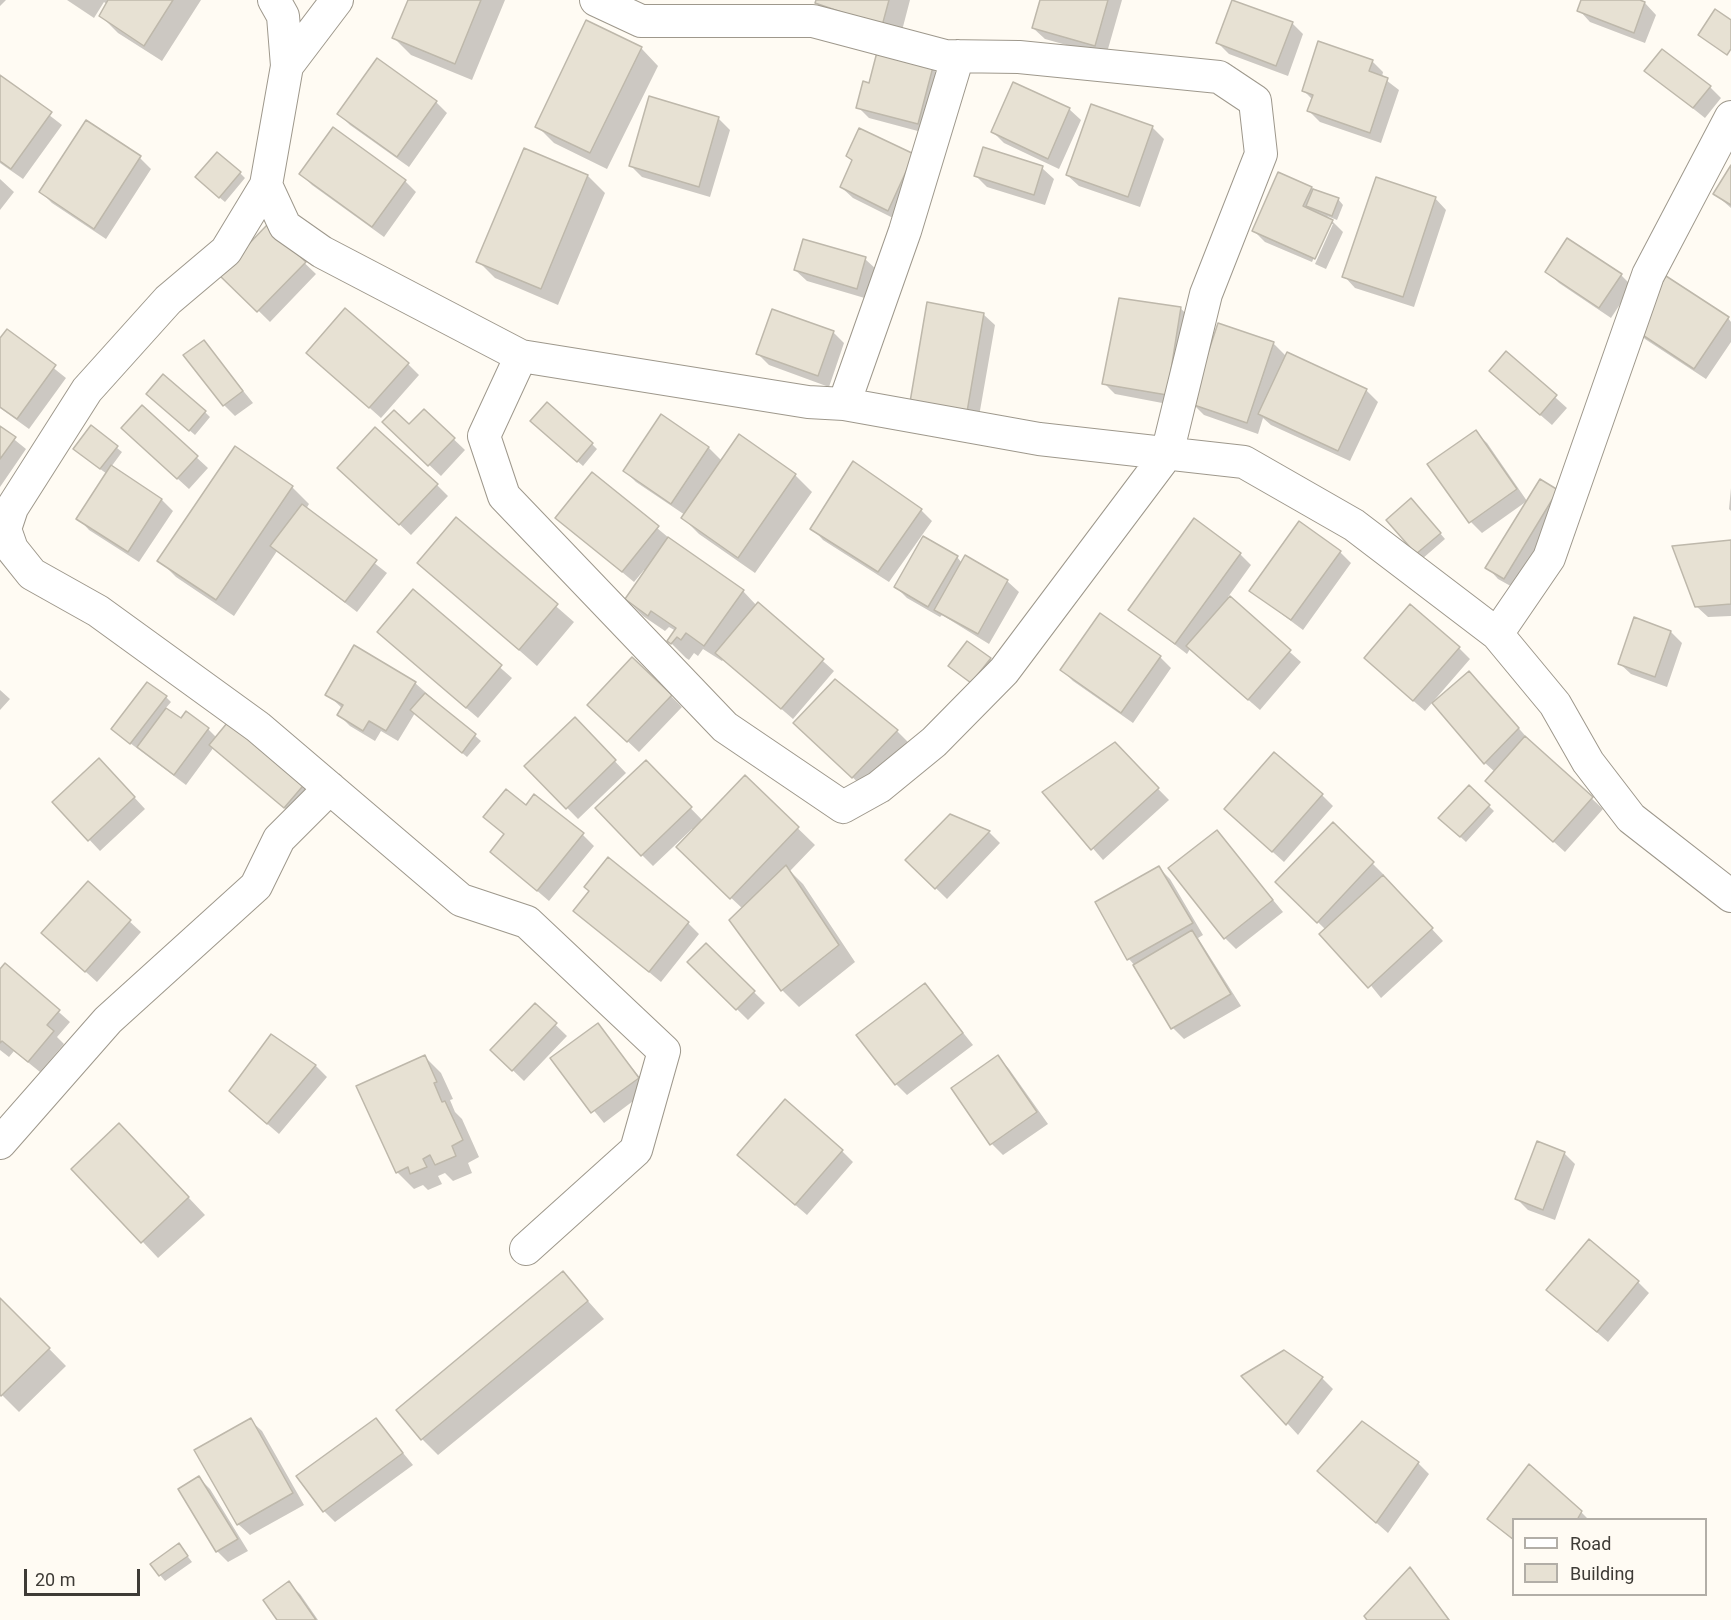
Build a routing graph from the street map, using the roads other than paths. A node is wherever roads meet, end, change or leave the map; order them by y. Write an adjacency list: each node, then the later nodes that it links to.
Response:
1 (274, 0): 5 (street)
2 (338, 0): 5 (street)
3 (596, 0): 4 (street)
4 (958, 56): 9 (street); 10 (street)
5 (287, 66): 7 (street)
6 (1731, 117): 12 (street)
7 (266, 185): 8 (street); 11 (street)
8 (521, 356): 9 (street); 10 (street)
9 (844, 404): 10 (street)
10 (1167, 454): 12 (street)
11 (3, 531): 13 (street)
12 (1497, 634): 14 (street)
13 (330, 788): 15 (street); 16 (street)
14 (1731, 896)
15 (0, 1143)
16 (526, 1250)

